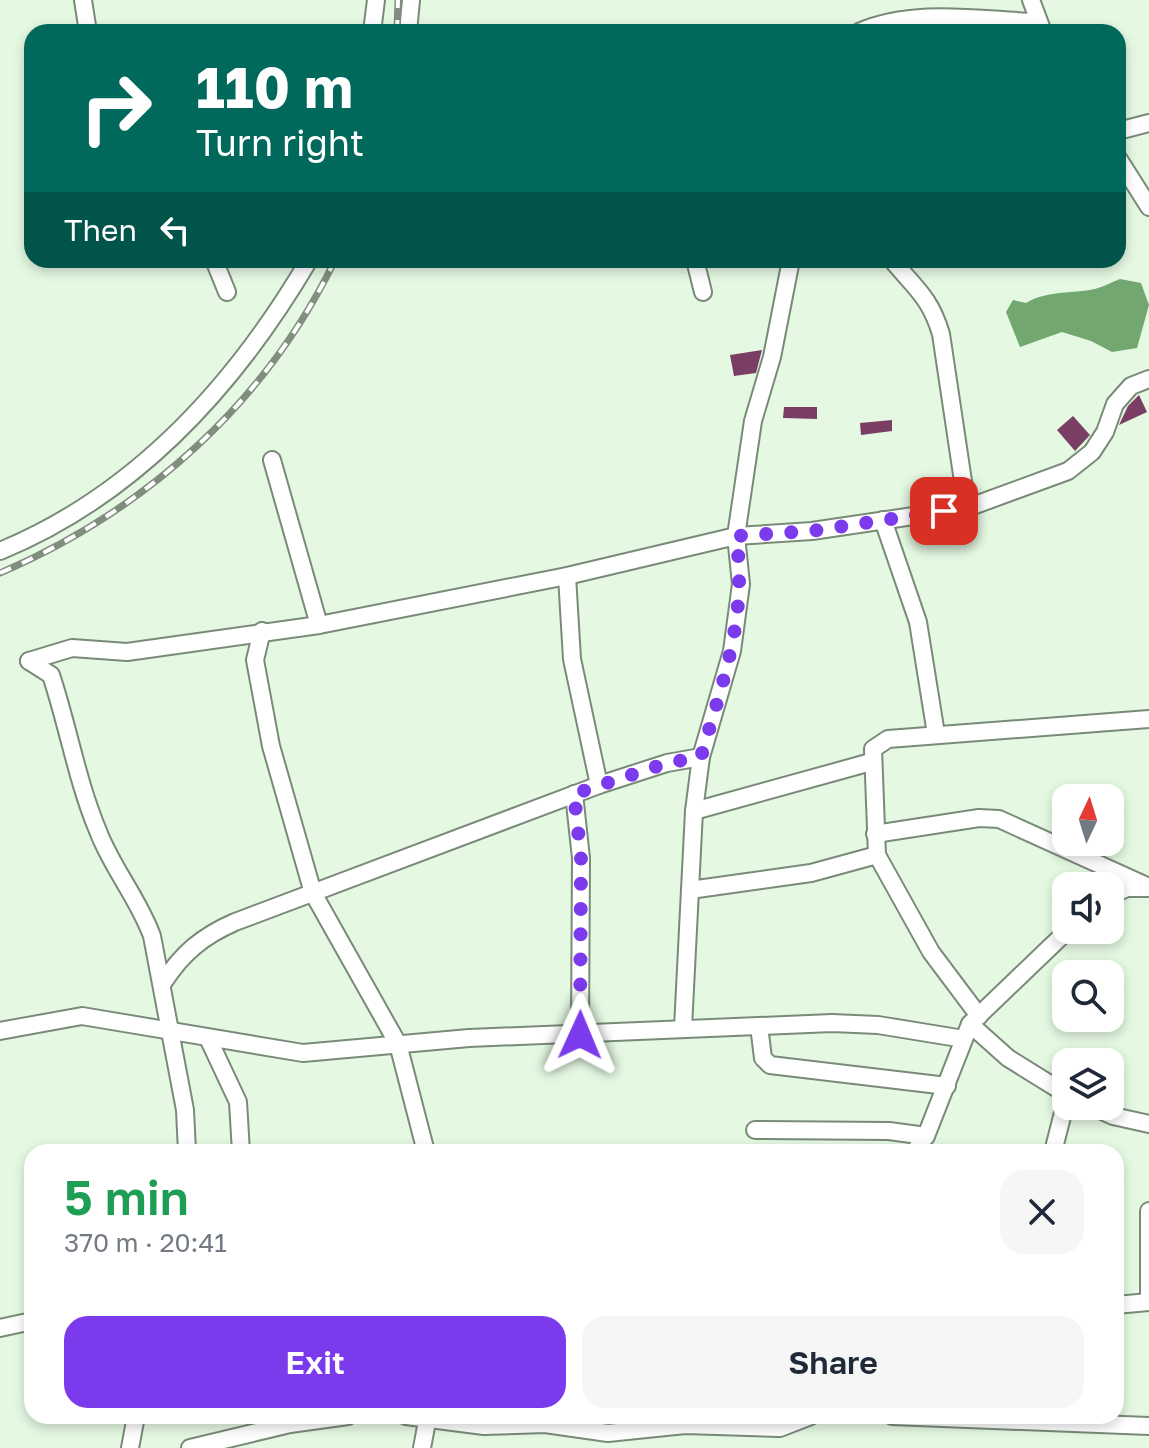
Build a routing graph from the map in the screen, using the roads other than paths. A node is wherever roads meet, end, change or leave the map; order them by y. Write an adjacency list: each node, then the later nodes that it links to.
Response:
1 (83, 0): 5 (street)
2 (376, 0): 6 (street)
3 (411, 0): 7 (street)
4 (1031, 0): 10 (street)
5 (87, 24)
6 (373, 24)
7 (409, 24)
8 (884, 24): 9 (street)
9 (988, 24)
10 (1039, 24)
11 (1149, 123): 12 (street)
12 (1126, 129)
13 (1126, 171): 14 (street)
14 (1149, 207)
15 (217, 268): 20 (street)
16 (304, 268): 27 (street)
17 (697, 268): 21 (street)
18 (789, 268): 26 (street)
19 (900, 268): 24 (street)
20 (227, 292)
21 (703, 292)
22 (1149, 379): 24 (street)
23 (272, 460): 29 (street)
24 (967, 508): 25 (street)
25 (883, 520): 26 (street); 32 (street)
26 (736, 536): 28 (street); 33 (street)
27 (0, 551)
28 (567, 576): 29 (street); 35 (street)
29 (319, 625): 30 (street)
30 (262, 631): 43 (street); 45 (street)
31 (1149, 719): 32 (street)
32 (936, 734): 34 (street)
33 (701, 757): 35 (street); 37 (street)
34 (871, 762): 37 (street); 38 (street)
35 (599, 785): 36 (street)
36 (574, 794): 43 (street); 51 (street)
37 (694, 811): 42 (street)
38 (875, 834): 39 (street); 40 (street)
39 (877, 855): 42 (street); 47 (street)
40 (1149, 888): 41 (street)
41 (1124, 889)
42 (690, 890): 48 (street)
43 (313, 893): 45 (street); 53 (street)
44 (1054, 944): 47 (street)
45 (163, 983): 49 (street)
46 (759, 1026): 47 (street); 48 (street); 55 (street)
47 (971, 1026): 54 (street); 55 (street)
48 (683, 1028): 51 (street)
49 (167, 1030): 50 (street); 52 (street); 61 (street)
50 (0, 1031)
51 (580, 1035): 53 (street)
52 (208, 1038): 53 (street); 62 (street)
53 (398, 1044): 63 (street)
54 (1052, 1085)
55 (947, 1086): 60 (street)
56 (1124, 1118): 58 (street)
57 (1061, 1120): 65 (street)
58 (1149, 1124)
59 (755, 1130): 60 (street)
60 (926, 1136): 64 (street)
61 (187, 1144)
62 (241, 1144)
63 (424, 1144)
64 (920, 1144)
65 (1055, 1144)
66 (1149, 1211): 67 (street)
67 (1149, 1302): 68 (street)
68 (1124, 1304)
69 (24, 1323): 70 (street)
70 (0, 1328)
71 (1124, 1423): 79 (street)
72 (134, 1424): 80 (street)
73 (290, 1424): 81 (street)
74 (427, 1424): 82 (street)
75 (472, 1424): 76 (street)
76 (545, 1424)
77 (545, 1424): 78 (street)
78 (717, 1424)
79 (1149, 1426)
80 (130, 1448)
81 (190, 1448)
82 (422, 1448)

